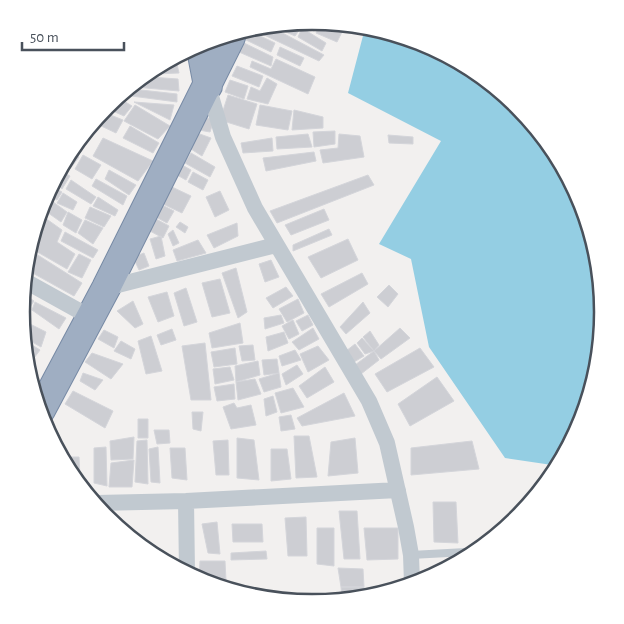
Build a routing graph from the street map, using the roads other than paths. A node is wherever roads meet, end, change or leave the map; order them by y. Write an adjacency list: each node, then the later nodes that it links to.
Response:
1 (228, 43): 3 (highway)
2 (202, 52): 3 (highway)
3 (208, 86): 4 (street); 6 (highway)
4 (276, 245): 6 (street); 9 (street)
5 (32, 284): 7 (street)
6 (106, 288): 7 (highway)
7 (90, 317): 8 (highway)
8 (45, 403)
9 (398, 490): 10 (street); 13 (street)
10 (186, 501): 11 (street); 14 (street)
11 (105, 503)
12 (459, 552): 13 (lane)
13 (411, 555): 15 (street)
14 (187, 565)
15 (412, 576)

